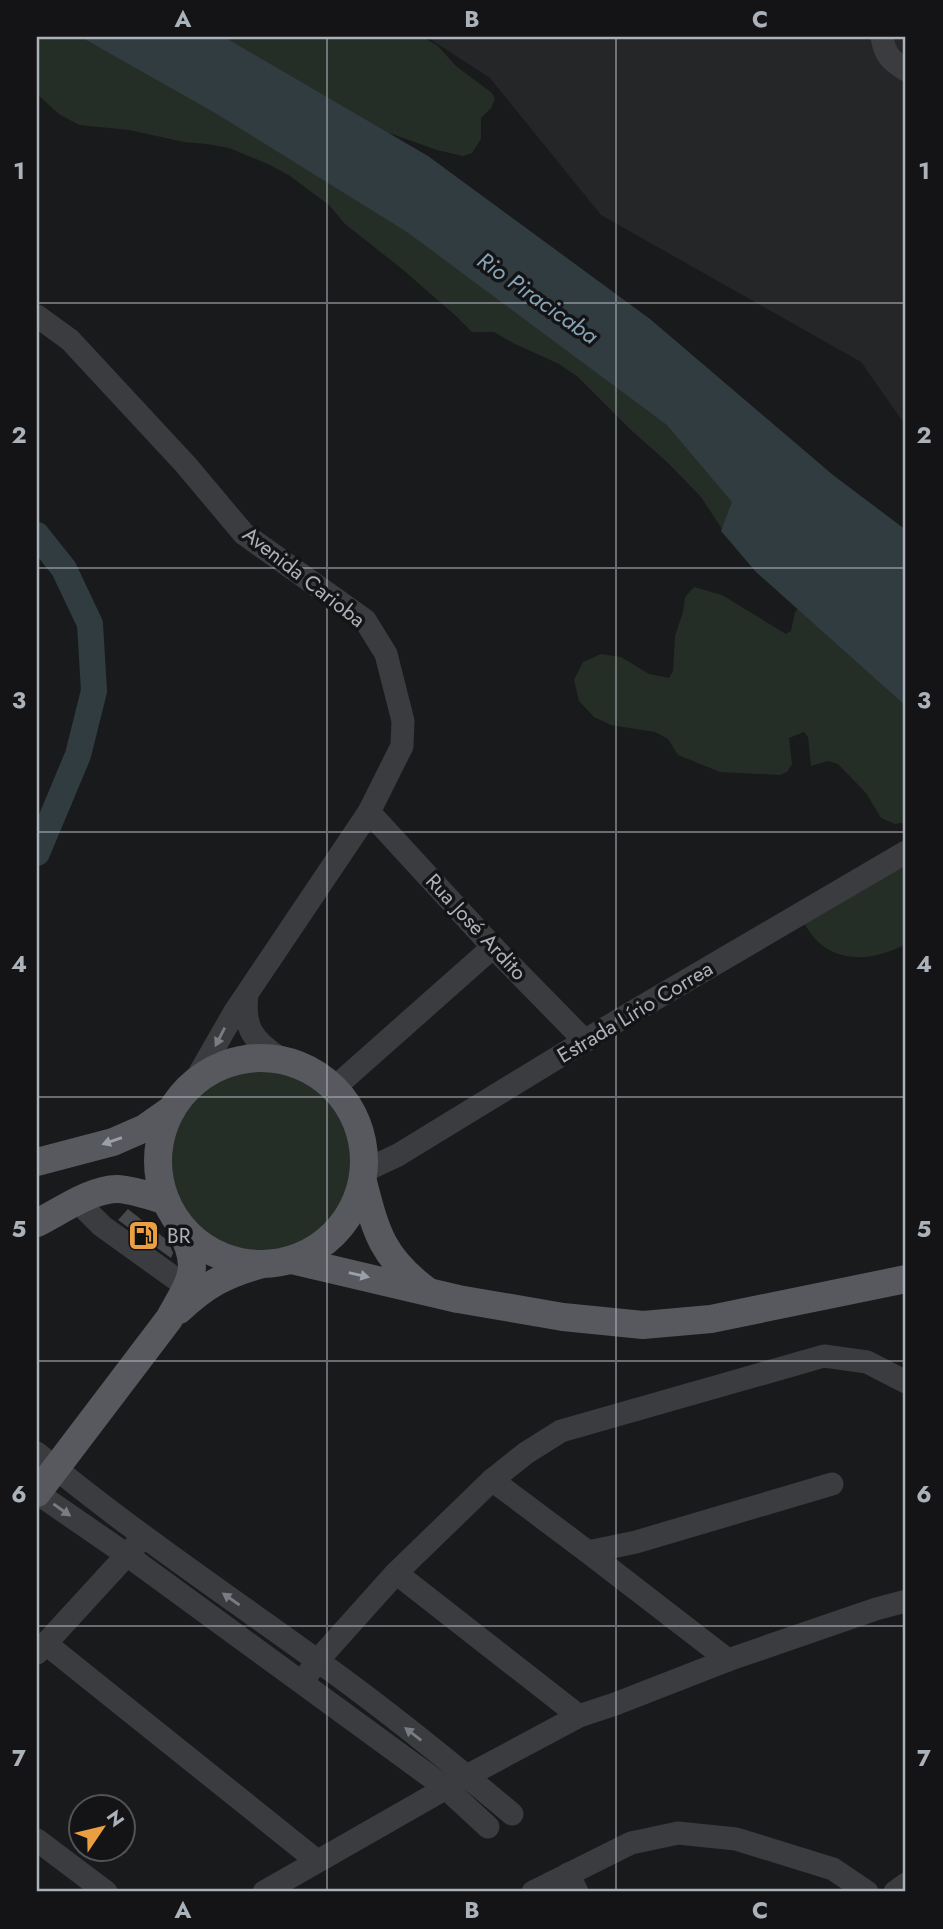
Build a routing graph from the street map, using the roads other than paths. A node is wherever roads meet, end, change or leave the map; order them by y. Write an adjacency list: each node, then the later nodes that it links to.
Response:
1 (882, 37): 2 (street)
2 (906, 70)
3 (37, 316): 4 (street, Avenida Carioba)
4 (369, 812): 6 (street, Rua José Ardito); 7 (street, Avenida Carioba)
5 (906, 852): 8 (street, Estrada Lírio Correa)
6 (493, 947): 8 (street, Rua José Ardito); 11 (street)
7 (247, 994): 9 (street); 10 (street, Avenida Carioba, one-way to 10)
8 (585, 1041): 14 (street, Estrada Lírio Correa)
9 (281, 1059): 10 (main road); 11 (main road)
10 (195, 1081): 12 (main road)
11 (334, 1088): 14 (main road)
12 (172, 1109): 13 (main road, one-way to 13); 16 (main road)
13 (37, 1162)
14 (363, 1176): 18 (main road); 22 (main road)
15 (78, 1202): 16 (main road); 17 (main road); 21 (street)
16 (172, 1212): 19 (main road); 21 (main road)
17 (37, 1223)
18 (292, 1260): 19 (main road); 22 (main road, one-way to 22)
19 (261, 1264): 23 (main road)
20 (906, 1279): 22 (main road)
21 (187, 1287): 23 (main road)
22 (429, 1292)
23 (169, 1319): 25 (main road)
24 (906, 1382): 26 (street)
25 (46, 1460): 28 (main road); 29 (street)
26 (492, 1480): 31 (street); 33 (street)
27 (832, 1484): 30 (street)
28 (37, 1493): 32 (street, one-way to 32)
29 (143, 1537): 32 (street); 39 (street, one-way to 29)
30 (636, 1542): 31 (street); 34 (street)
31 (588, 1552): 34 (street)
32 (127, 1555): 38 (street); 41 (street)
33 (396, 1573): 39 (street); 42 (street)
34 (618, 1575): 40 (street)
35 (906, 1588): 37 (street)
36 (906, 1601): 37 (street)
37 (876, 1609): 40 (street)
38 (41, 1648): 48 (street)
39 (318, 1660): 41 (street); 43 (street, one-way to 39)
40 (728, 1660): 42 (street)
41 (302, 1682): 44 (street)
42 (579, 1717): 43 (street)
43 (467, 1776): 44 (street); 45 (street)
44 (446, 1788): 46 (street); 48 (street)
45 (512, 1814)
46 (488, 1827)
47 (37, 1840): 51 (street)
48 (317, 1861): 52 (street)
49 (573, 1883): 53 (street); 54 (street)
50 (906, 1884): 55 (street)
51 (106, 1892)
52 (264, 1892)
53 (533, 1892)
54 (867, 1892)
55 (895, 1892)

